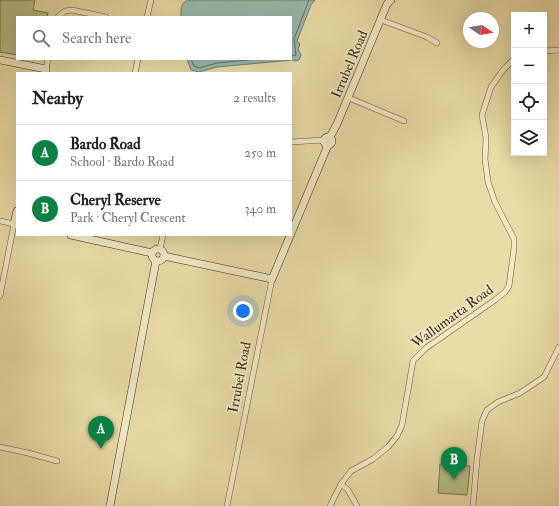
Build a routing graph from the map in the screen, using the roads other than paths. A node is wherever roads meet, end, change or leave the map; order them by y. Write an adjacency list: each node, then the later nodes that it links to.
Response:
1 (151, 0): 5 (street)
2 (391, 0): 6 (street, Irrubel Road)
3 (59, 16): 4 (street)
4 (101, 16)
5 (147, 16)
6 (381, 20): 7 (street); 16 (street, Irrubel Road)
7 (437, 43)
8 (559, 50): 9 (street)
9 (547, 51)
10 (0, 60): 14 (street)
11 (48, 60): 14 (street)
12 (138, 60): 15 (street)
13 (511, 63): 36 (street, Wallumatta Road)
14 (46, 71)
15 (135, 72)
16 (349, 98): 17 (street); 18 (street, Irrubel Road)
17 (404, 121)
18 (328, 141): 19 (street); 22 (street, Irrubel Road)
19 (292, 142)
20 (0, 221): 21 (street)
21 (16, 224): 32 (street)
22 (292, 230)
23 (81, 236): 26 (street)
24 (163, 236): 27 (street)
25 (289, 236): 31 (street, Irrubel Road)
26 (100, 238): 28 (street)
27 (160, 249): 28 (street); 29 (street)
28 (152, 253): 30 (street)
29 (164, 256): 30 (street); 31 (street)
30 (156, 261): 37 (street)
31 (272, 279): 38 (street, Irrubel Road)
32 (0, 296)
33 (559, 347): 41 (street)
34 (0, 447): 35 (street)
35 (57, 461)
36 (341, 484): 39 (street, Wallumatta Road); 40 (street)
37 (110, 506)
38 (226, 506)
39 (330, 506)
40 (357, 506)
41 (473, 506)

